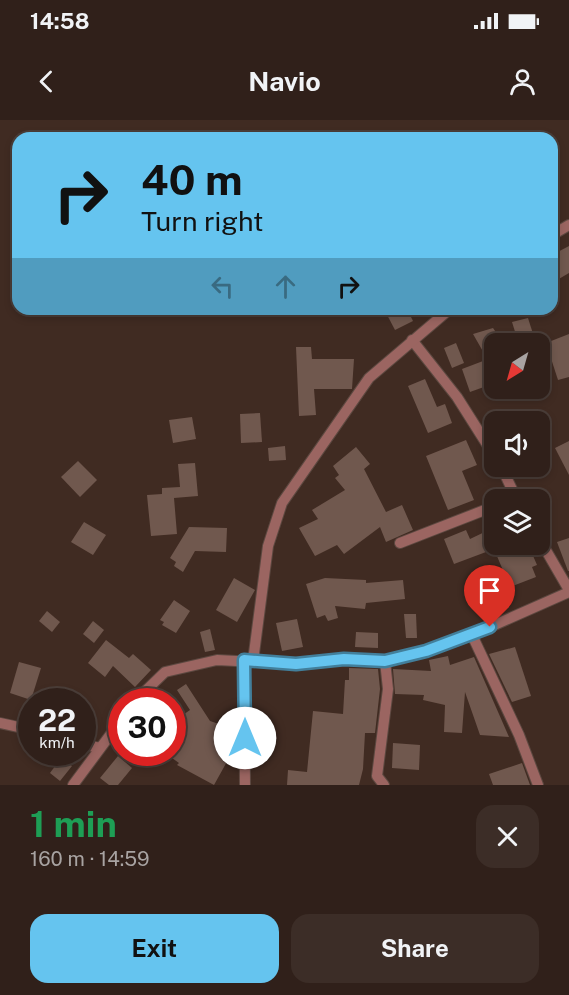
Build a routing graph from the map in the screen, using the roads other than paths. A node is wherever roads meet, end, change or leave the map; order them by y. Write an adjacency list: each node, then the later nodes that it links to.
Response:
1 (443, 315): 2 (street)
2 (412, 340): 3 (street); 9 (street)
3 (484, 440)
4 (484, 510): 5 (street)
5 (400, 543)
6 (549, 555): 7 (street)
7 (569, 591): 8 (street)
8 (472, 635): 10 (street); 20 (street)
9 (249, 661): 10 (street); 11 (street); 18 (street)
10 (385, 661): 19 (street)
11 (148, 688)
12 (0, 723): 13 (street)
13 (18, 727)
14 (108, 737): 16 (street)
15 (96, 747): 16 (street)
16 (100, 748): 17 (street)
17 (73, 785)
18 (245, 785)
19 (384, 785)
20 (538, 785)

